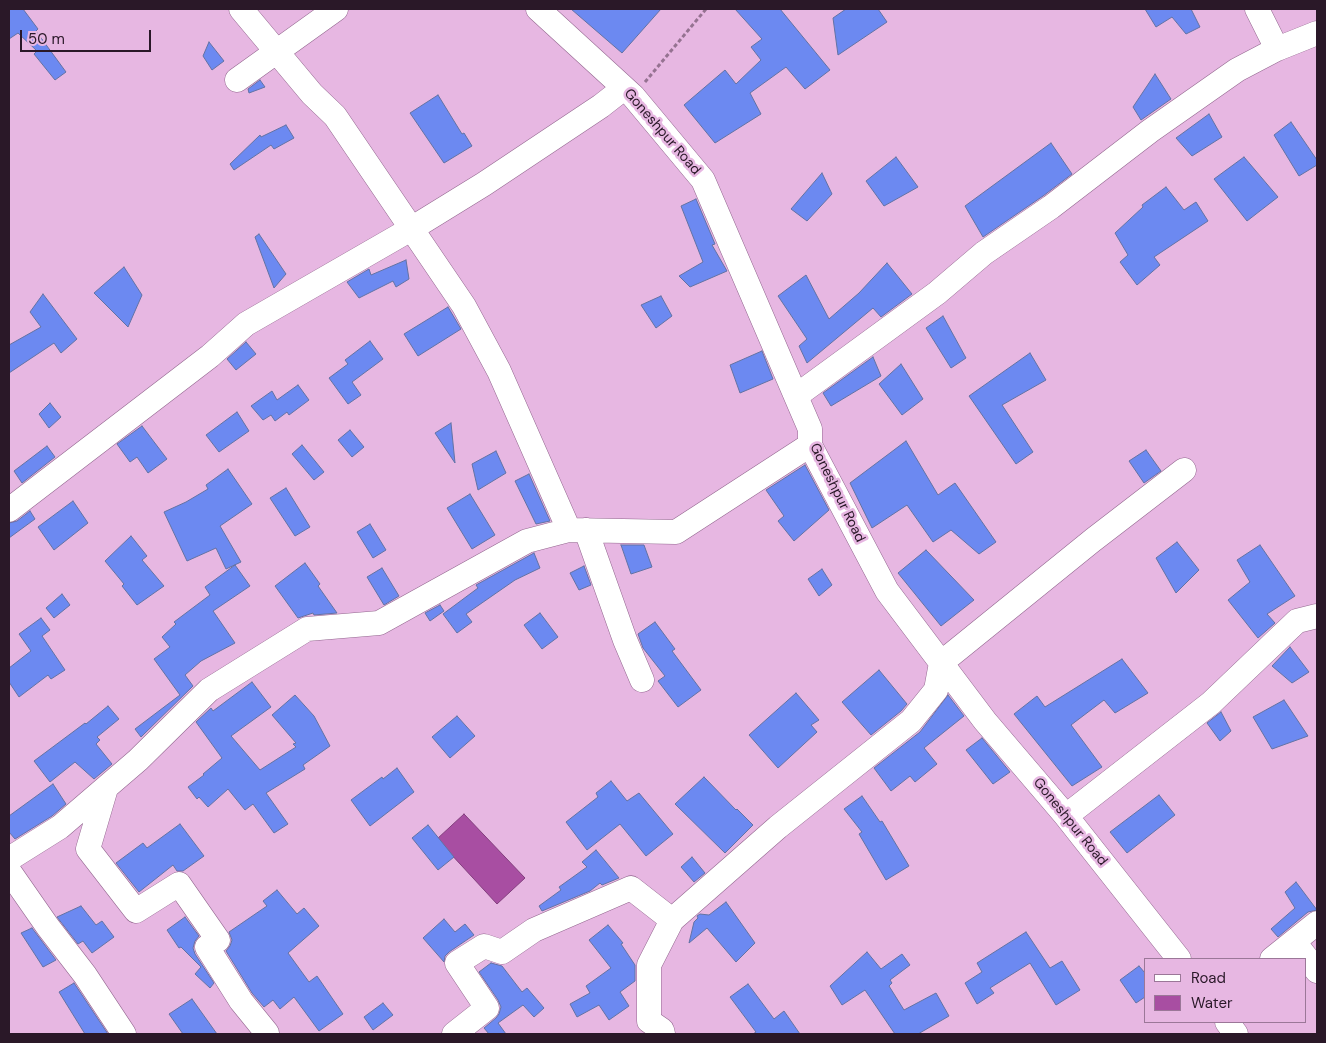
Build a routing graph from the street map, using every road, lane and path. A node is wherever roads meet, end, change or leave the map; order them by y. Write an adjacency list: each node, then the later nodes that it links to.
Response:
1 (242, 9): 8 (street)
2 (336, 9): 8 (street)
3 (538, 9): 10 (street, Goneshpur Road)
4 (706, 9): 10 (path)
5 (1257, 9): 7 (street)
6 (1317, 33): 7 (street)
7 (1277, 50): 12 (street)
8 (276, 52): 9 (street); 11 (street)
9 (237, 80)
10 (629, 92): 11 (street); 12 (street, Goneshpur Road)
11 (410, 229): 15 (street); 16 (street)
12 (796, 396): 13 (street, Goneshpur Road)
13 (810, 445): 16 (street); 18 (street, Goneshpur Road)
14 (1184, 470): 18 (street)
15 (9, 510)
16 (578, 530): 19 (street); 20 (street)
17 (1317, 616): 21 (street)
18 (940, 664): 21 (street, Goneshpur Road); 24 (street)
19 (642, 680)
20 (106, 788): 22 (street); 31 (street)
21 (1066, 816): 27 (street, Goneshpur Road)
22 (9, 859)
23 (9, 871): 32 (street)
24 (672, 920): 33 (street); 34 (street)
25 (1317, 923): 26 (street)
26 (1294, 942): 28 (street); 29 (street)
27 (1178, 958)
28 (1273, 958)
29 (1317, 971)
30 (1228, 1023): 35 (street)
31 (268, 1033)
32 (124, 1034)
33 (454, 1034)
34 (664, 1034)
35 (1236, 1034)

